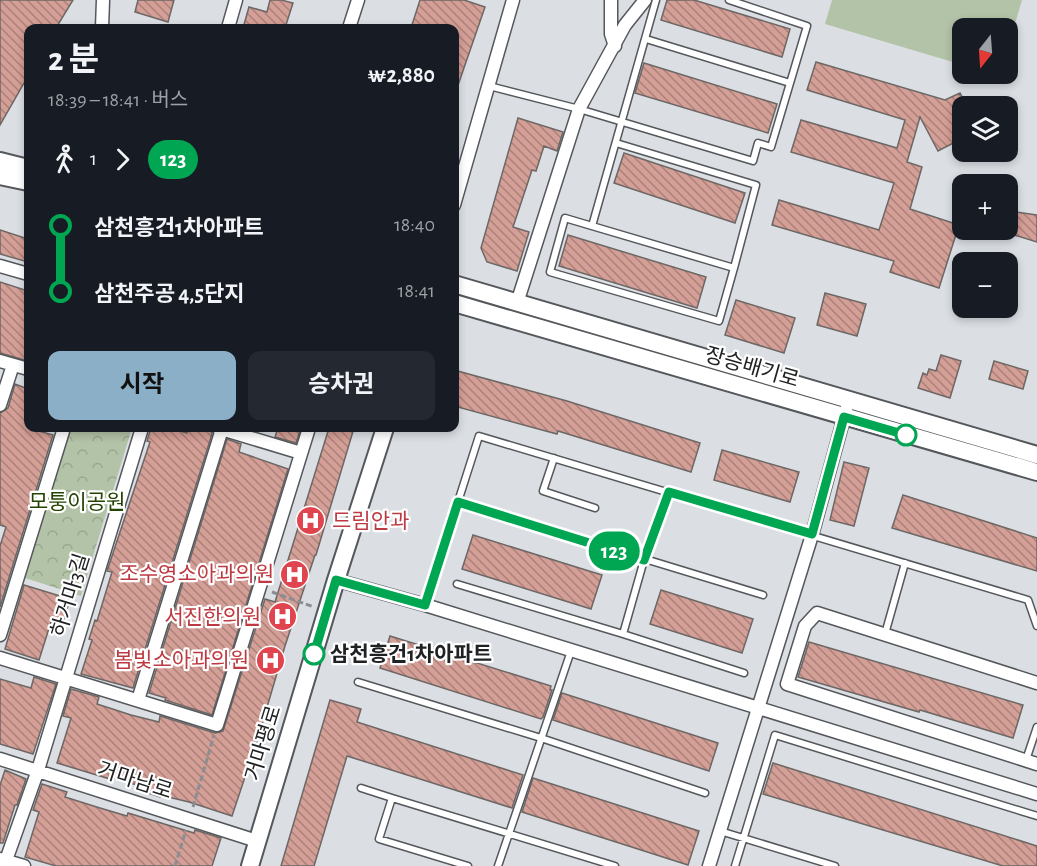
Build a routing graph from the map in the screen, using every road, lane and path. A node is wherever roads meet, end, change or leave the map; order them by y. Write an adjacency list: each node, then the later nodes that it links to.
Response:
1 (103, 0): 9 (street)
2 (236, 0): 10 (street)
3 (358, 0): 11 (street)
4 (511, 0): 15 (street)
5 (611, 0): 13 (street)
6 (645, 0): 13 (street)
7 (656, 0): 12 (lane)
8 (729, 0): 14 (lane)
9 (102, 24)
10 (229, 24)
11 (350, 24)
12 (646, 39): 14 (lane); 17 (lane)
13 (615, 46): 16 (street)
14 (790, 83): 17 (lane)
15 (488, 86): 16 (lane); 23 (street)
16 (579, 109): 17 (lane); 29 (street)
17 (622, 122): 18 (lane)
18 (616, 143): 24 (lane); 26 (lane)
19 (0, 160): 20 (street)
20 (24, 167)
21 (0, 176): 22 (street)
22 (24, 181)
23 (459, 188)
24 (592, 226): 26 (lane); 26 (lane)
25 (0, 267): 27 (street)
26 (734, 268)
27 (24, 273)
28 (459, 286): 29 (street, 장승배기로)
29 (517, 303): 34 (street, 장승배기로)
30 (459, 304): 36 (street, 장승배기로)
31 (0, 361): 32 (street)
32 (13, 365): 33 (street); 35 (street)
33 (24, 368)
34 (849, 400): 36 (street); 44 (street, 장승배기로)
35 (0, 405)
36 (844, 417): 46 (street, 장승배기로); 50 (street)
37 (63, 432): 61 (street)
38 (141, 432): 66 (street, 하거마3길)
39 (219, 432): 69 (street)
40 (233, 432): 43 (street)
41 (308, 432): 43 (street)
42 (384, 432): 53 (street, 거마평로)
43 (301, 453): 55 (street)
44 (1037, 455)
45 (554, 458): 47 (lane); 48 (lane); 49 (lane)
46 (1037, 472)
47 (669, 492): 50 (lane); 51 (lane)
48 (458, 502): 51 (lane); 57 (lane)
49 (595, 508)
50 (812, 534): 52 (lane); 70 (street)
51 (644, 560): 56 (lane); 60 (lane)
52 (905, 563): 59 (lane); 62 (lane)
53 (336, 580): 57 (street); 58 (street, 거마평로)
54 (457, 584): 60 (lane)
55 (259, 588): 58 (path); 71 (street)
56 (764, 595)
57 (425, 605): 63 (street)
58 (327, 611): 86 (street, 거마평로)
59 (1037, 626)
60 (623, 634): 65 (lane)
61 (0, 635)
62 (884, 635): 68 (street); 75 (street)
63 (571, 650): 70 (street); 73 (lane)
64 (0, 658): 66 (street)
65 (744, 673)
66 (65, 678): 69 (street); 76 (street, 하거마3길)
67 (358, 682): 73 (lane)
68 (1037, 683)
69 (138, 700): 71 (street)
70 (758, 708): 79 (street); 83 (street)
71 (217, 725): 82 (path)
72 (1037, 727): 75 (lane)
73 (541, 738): 78 (lane); 84 (lane)
74 (0, 759): 76 (street, 거마남로)
75 (1032, 763)
76 (38, 770): 82 (street, 거마남로); 87 (street, 하거마3길)
77 (362, 788): 80 (lane)
78 (705, 793)
79 (1037, 794)
80 (392, 798): 84 (lane); 91 (lane)
81 (1037, 816): 85 (lane)
82 (189, 818): 86 (street, 거마남로); 89 (path)
83 (720, 831): 85 (lane); 94 (street)
84 (510, 834): 92 (lane); 93 (lane)
85 (744, 838): 95 (lane); 96 (lane)
86 (257, 841): 90 (street, 거마평로)
87 (3, 862): 88 (street)
88 (24, 866)
89 (175, 866)
90 (250, 866)
91 (468, 866)
92 (498, 866)
93 (615, 866)
94 (709, 866)
95 (735, 866)
96 (835, 866)

